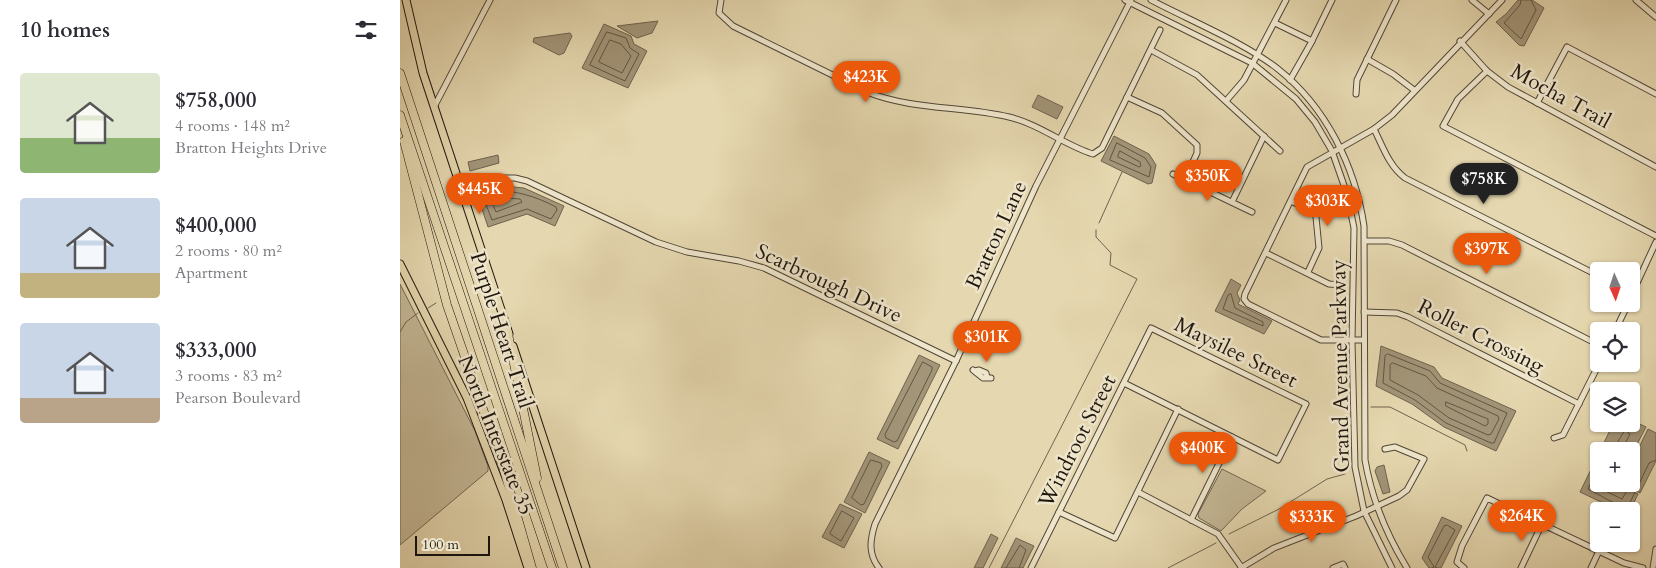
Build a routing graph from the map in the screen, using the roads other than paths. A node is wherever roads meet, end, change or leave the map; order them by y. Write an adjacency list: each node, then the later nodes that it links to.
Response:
1 (406, 0): 31 (main road)
2 (490, 0): 31 (street)
3 (720, 0): 36 (street)
4 (1151, 0): 19 (street, Grand Avenue Parkway)
5 (1286, 0): 14 (street)
6 (1332, 0): 16 (street)
7 (1396, 0): 20 (street)
8 (1472, 0): 12 (street)
9 (1502, 0): 12 (street)
10 (1636, 0): 13 (street)
11 (1129, 1): 21 (street, Grand Avenue Parkway); 36 (street, Bratton Lane)
12 (1489, 14): 17 (street)
13 (1656, 17)
14 (1275, 22): 16 (street); 19 (street)
15 (1160, 30): 18 (street)
16 (1312, 41): 24 (street)
17 (1460, 41): 22 (street, Mocha Trail); 25 (street)
18 (1151, 50): 28 (street); 29 (street)
19 (1258, 56): 21 (street); 24 (street, Grand Avenue Parkway)
20 (1367, 59): 25 (street); 26 (street)
21 (1252, 63): 29 (street); 39 (street, Grand Avenue Parkway)
22 (1487, 71): 30 (street, Mocha Trail); 47 (street)
23 (400, 73): 73 (highway, Purple Heart Trail)
24 (1290, 80): 37 (street, Grand Avenue Parkway)
25 (1414, 90): 34 (street)
26 (1356, 94)
27 (1656, 94): 30 (street)
28 (1127, 97): 36 (street); 42 (street)
29 (1226, 101): 35 (street)
30 (1537, 103): 40 (street, Mocha Trail)
31 (434, 107): 43 (main road, North Interstate 35)
32 (400, 115): 86 (highway, Purple Heart Trail)
33 (400, 122): 85 (highway)
34 (1374, 129): 37 (street); 52 (street)
35 (1264, 136): 38 (street); 45 (street)
36 (1061, 138): 62 (street, Bratton Lane)
37 (1340, 147): 39 (street); 48 (street, Grand Avenue Parkway)
38 (1280, 151)
39 (1332, 151): 44 (street); 61 (street, Grand Avenue Parkway)
40 (1656, 167)
41 (1173, 174): 42 (street)
42 (1185, 179): 45 (street)
43 (460, 186): 58 (main road, North Interstate 35); 62 (street, Scarbrough Drive)
44 (1291, 201): 50 (street); 53 (street)
45 (1232, 202): 46 (street)
46 (1252, 212)
47 (1656, 236)
48 (1365, 241): 56 (street, Grand Avenue Parkway); 60 (street)
49 (1656, 242): 54 (street)
50 (1266, 253): 53 (street); 61 (street)
51 (400, 264): 84 (main road, North Interstate 35)
52 (1590, 271)
53 (1308, 272): 55 (street)
54 (1640, 277)
55 (1341, 285)
56 (1364, 312): 59 (street, Grand Avenue Parkway); 67 (street, Roller Crossing)
57 (1151, 328): 66 (street, Windroot Street); 69 (street, Maysilee Street)
58 (507, 329): 73 (highway); 88 (main road, North Interstate 35)
59 (1364, 340): 61 (street); 74 (street, Grand Avenue Parkway)
60 (1590, 340)
61 (1352, 341): 76 (street, Grand Avenue Parkway)
62 (956, 361): 89 (street, Bratton Lane)
63 (974, 371): 65 (street)
64 (1595, 372): 67 (street)
65 (989, 377)
66 (1124, 383): 68 (street); 75 (street, Windroot Street)
67 (1579, 404): 70 (street)
68 (1178, 409): 69 (street); 72 (street)
69 (1232, 437): 77 (street)
70 (1554, 438)
71 (1385, 449): 74 (street)
72 (1138, 492): 75 (street); 77 (street)
73 (540, 497): 87 (highway, Purple Heart Trail)
74 (1375, 506): 76 (street); 94 (street, Grand Avenue Parkway)
75 (1059, 512): 90 (street, Windroot Street)
76 (1364, 512): 91 (street); 93 (street, Grand Avenue Parkway)
77 (1192, 520): 91 (street)
78 (1542, 524): 79 (street); 95 (street); 96 (street)
79 (1590, 547)
80 (1656, 548): 99 (street)
81 (1599, 552): 97 (street)
82 (1601, 552): 98 (street)
83 (1344, 566): 92 (street)
84 (528, 568)
85 (532, 568)
86 (552, 568)
87 (563, 568)
88 (586, 568)
89 (879, 568)
90 (1030, 568)
91 (1242, 568)
92 (1333, 568)
93 (1392, 568)
94 (1407, 568)
95 (1464, 568)
96 (1521, 568)
97 (1591, 568)
98 (1643, 568)
99 (1653, 568)

